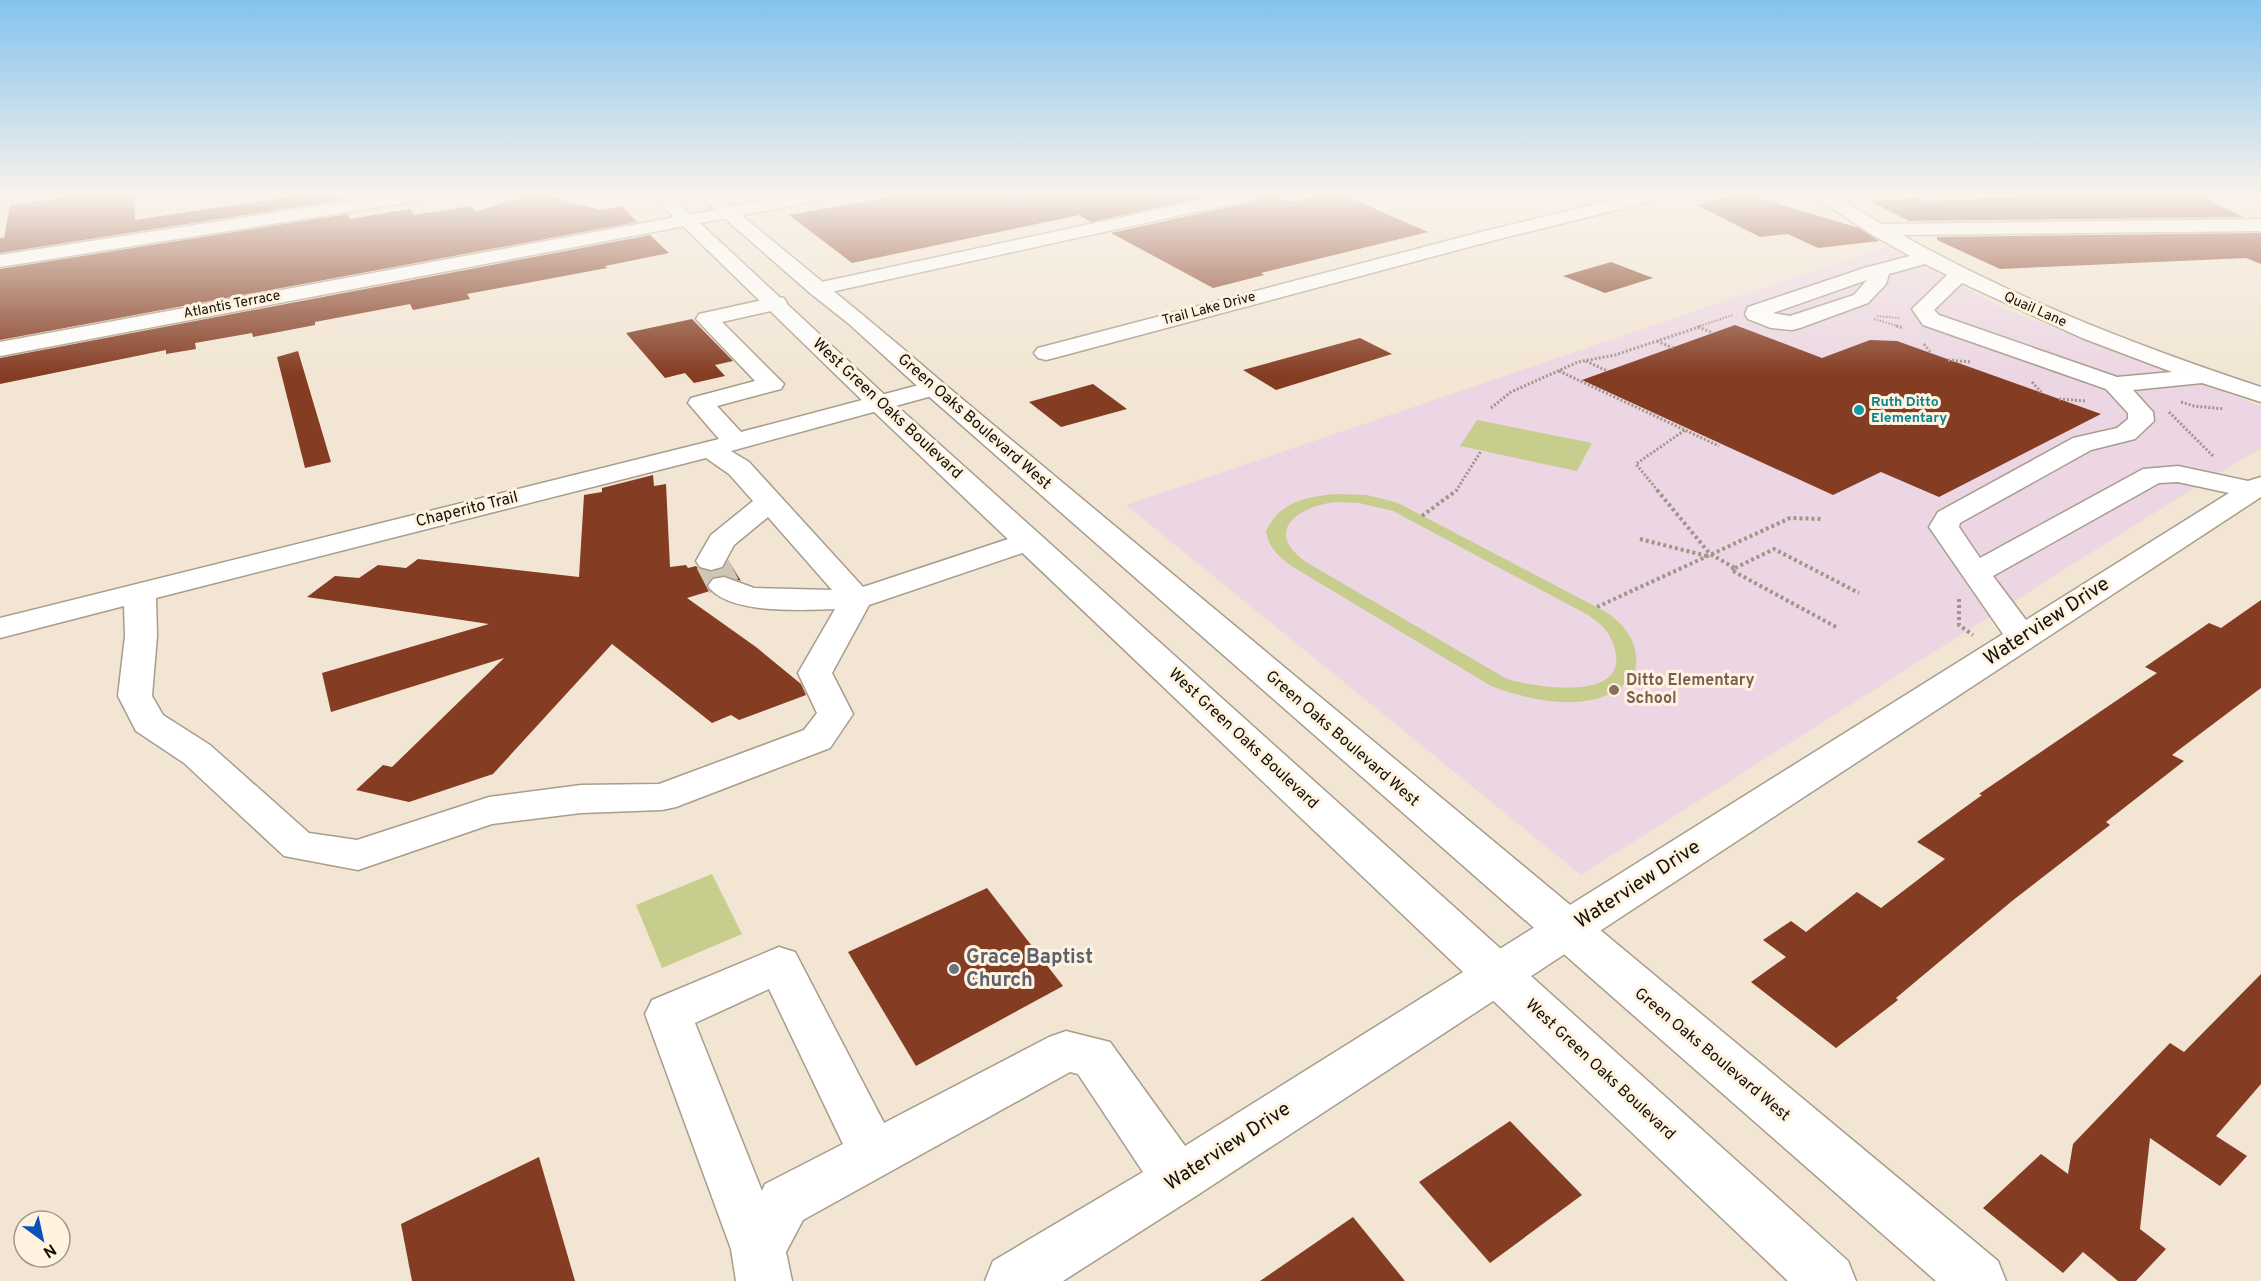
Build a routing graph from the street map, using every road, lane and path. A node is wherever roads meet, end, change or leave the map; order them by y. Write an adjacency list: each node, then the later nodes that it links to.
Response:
1 (33, 256): 9 (street)
2 (496, 256): 21 (street, Atlantis Terrace)
3 (725, 256): 13 (street, West Green Oaks Boulevard)
4 (778, 256): 12 (street, Green Oaks Boulevard West)
5 (970, 256): 12 (street)
6 (1413, 256): 22 (street, Trail Lake Drive)
7 (1920, 256): 8 (street, Quail Lane)
8 (1924, 258): 10 (street); 11 (street, Quail Lane)
9 (0, 261)
10 (1879, 271): 10 (street)
11 (1959, 275): 26 (street, Quail Lane); 27 (street)
12 (817, 289): 28 (street, Green Oaks Boulevard West)
13 (776, 303): 31 (street, West Green Oaks Boulevard); 36 (street)
14 (1734, 315): 16 (path)
15 (1868, 317): 17 (path)
16 (1698, 327): 18 (path); 19 (path)
17 (1914, 329)
18 (1713, 333)
19 (1656, 341): 20 (path); 23 (path)
20 (1673, 348)
21 (0, 349)
22 (1046, 353)
23 (1585, 361): 24 (path); 25 (path)
24 (1558, 371): 32 (path); 35 (path)
25 (1607, 371)
26 (2208, 377): 27 (street); 29 (street, Quail Lane)
27 (2115, 384): 48 (street)
28 (934, 388): 31 (street, Chaperito Trail); 56 (street, Green Oaks Boulevard West)
29 (2261, 394)
30 (2179, 402): 34 (path)
31 (879, 403): 36 (street, Chaperito Trail); 45 (street, West Green Oaks Boulevard)
32 (1491, 408)
33 (2167, 410): 39 (path)
34 (2228, 410)
35 (1685, 430): 37 (path); 46 (path)
36 (723, 445): 41 (street); 49 (street, Chaperito Trail)
37 (1719, 446)
38 (1481, 451): 42 (path)
39 (2216, 459)
40 (2256, 488): 48 (street); 55 (street, Waterview Drive)
41 (769, 502): 51 (street); 51 (street)
42 (1422, 516)
43 (1822, 519): 46 (path)
44 (1640, 539): 46 (path)
45 (1030, 540): 51 (street); 57 (street, West Green Oaks Boulevard)
46 (1709, 555): 47 (path); 52 (path)
47 (1735, 568): 50 (path); 54 (path)
48 (1975, 573): 55 (street)
49 (140, 592): 51 (street); 53 (street, Chaperito Trail)
50 (1859, 593)
51 (857, 599)
52 (1597, 607)
53 (0, 628)
54 (1838, 628)
55 (2022, 638): 56 (street, Waterview Drive)
56 (1566, 930): 57 (street, Waterview Drive); 63 (street, Green Oaks Boulevard West)
57 (1496, 975): 59 (street, Waterview Drive); 62 (street, West Green Oaks Boulevard)
58 (874, 1154): 59 (street); 60 (street); 60 (street)
59 (1178, 1179): 61 (street, Waterview Drive)
60 (761, 1265)
61 (1013, 1281)
62 (1828, 1281)
63 (1978, 1281)

